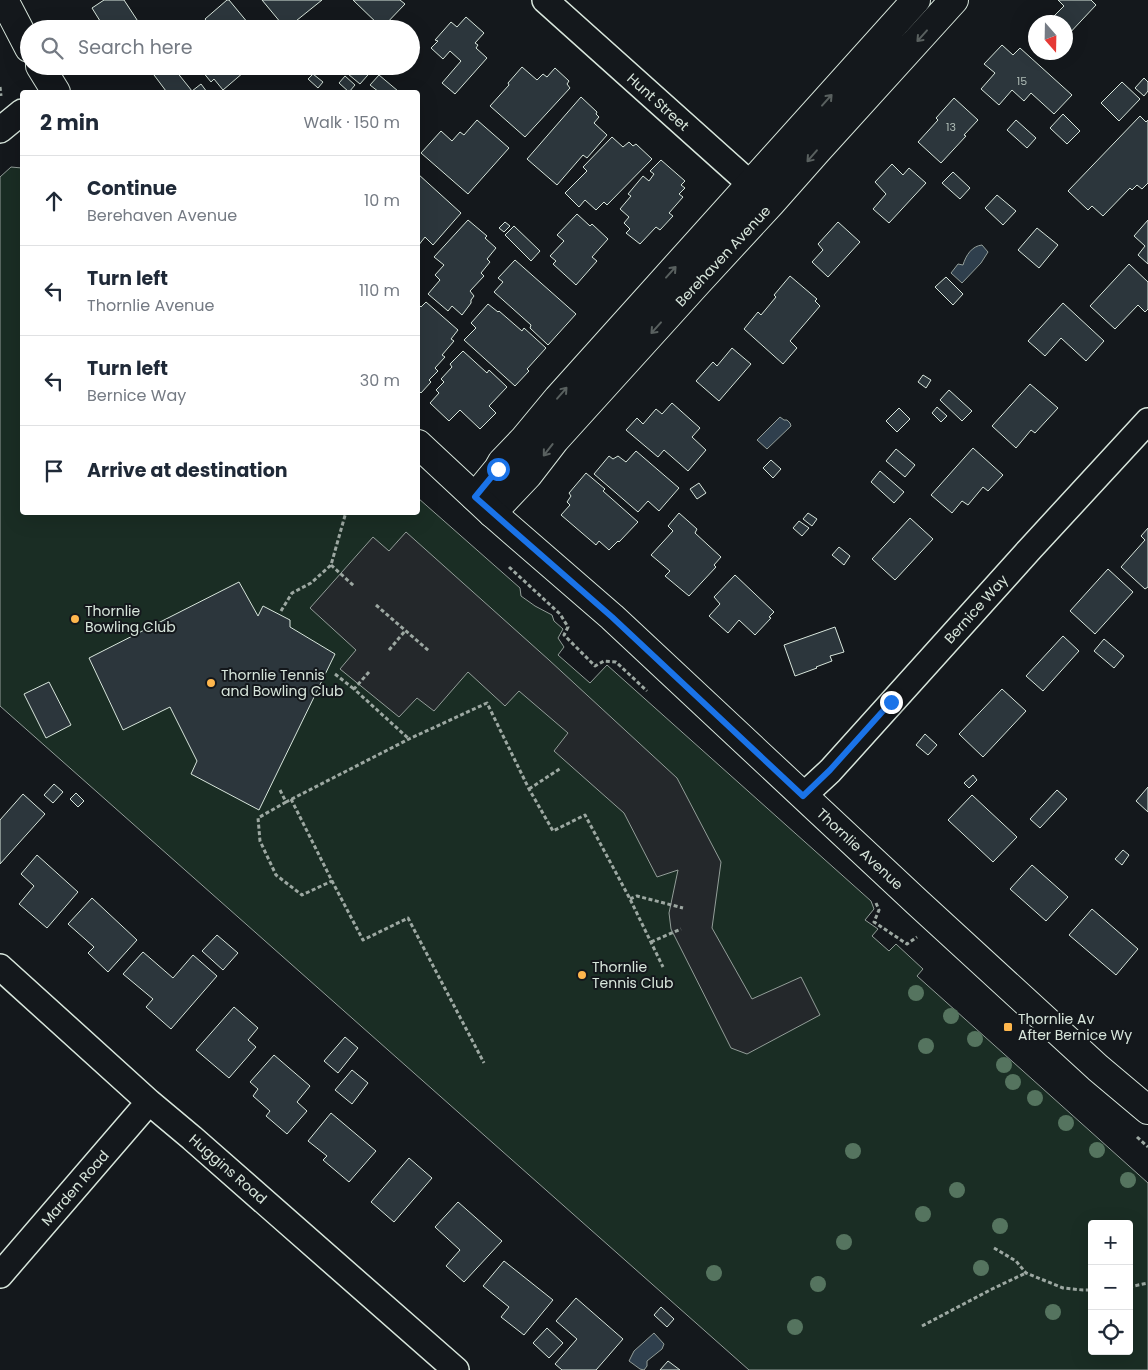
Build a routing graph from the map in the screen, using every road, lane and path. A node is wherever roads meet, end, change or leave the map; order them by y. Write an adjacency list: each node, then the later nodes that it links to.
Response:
1 (4, 0): 5 (street)
2 (545, 0): 8 (street, Hunt Street)
3 (916, 0): 8 (street, Berehaven Avenue, one-way to 3)
4 (954, 0): 9 (street, Berehaven Avenue, one-way to 9)
5 (20, 31)
6 (20, 114): 7 (street)
7 (0, 130)
8 (750, 184): 9 (street, Hunt Street); 12 (street, Berehaven Avenue, one-way to 8)
9 (771, 203): 12 (street, Berehaven Avenue, one-way to 12)
10 (1148, 421): 28 (street, Bernice Way)
11 (420, 446): 12 (street, Thornlie Avenue)
12 (484, 505): 28 (street, Thornlie Avenue)
13 (345, 515): 14 (path)
14 (332, 565): 15 (path); 17 (path)
15 (354, 586)
16 (376, 605): 18 (path)
17 (281, 611)
18 (405, 631): 19 (path); 20 (path)
19 (389, 650)
20 (429, 651)
21 (369, 672): 23 (path)
22 (335, 674): 23 (path)
23 (354, 689): 24 (path)
24 (409, 739): 26 (path); 29 (path)
25 (561, 768): 26 (path)
26 (529, 789): 32 (path)
27 (280, 790): 30 (path)
28 (803, 796): 40 (street, Thornlie Avenue)
29 (291, 800): 30 (path); 31 (path)
30 (286, 802): 31 (path)
31 (332, 881): 38 (path)
32 (630, 899): 33 (path); 35 (path)
33 (683, 908)
34 (681, 929): 35 (path)
35 (651, 942): 37 (path)
36 (0, 967): 39 (street, Huggins Road)
37 (663, 967)
38 (484, 1063)
39 (149, 1102): 43 (street, Marden Road); 48 (street, Huggins Road)
40 (1148, 1110)
41 (994, 1248): 42 (path)
42 (1026, 1273): 46 (path); 47 (path)
43 (0, 1275)
44 (1148, 1283): 45 (path)
45 (1133, 1286)
46 (1088, 1290)
47 (922, 1326)
48 (440, 1365)

